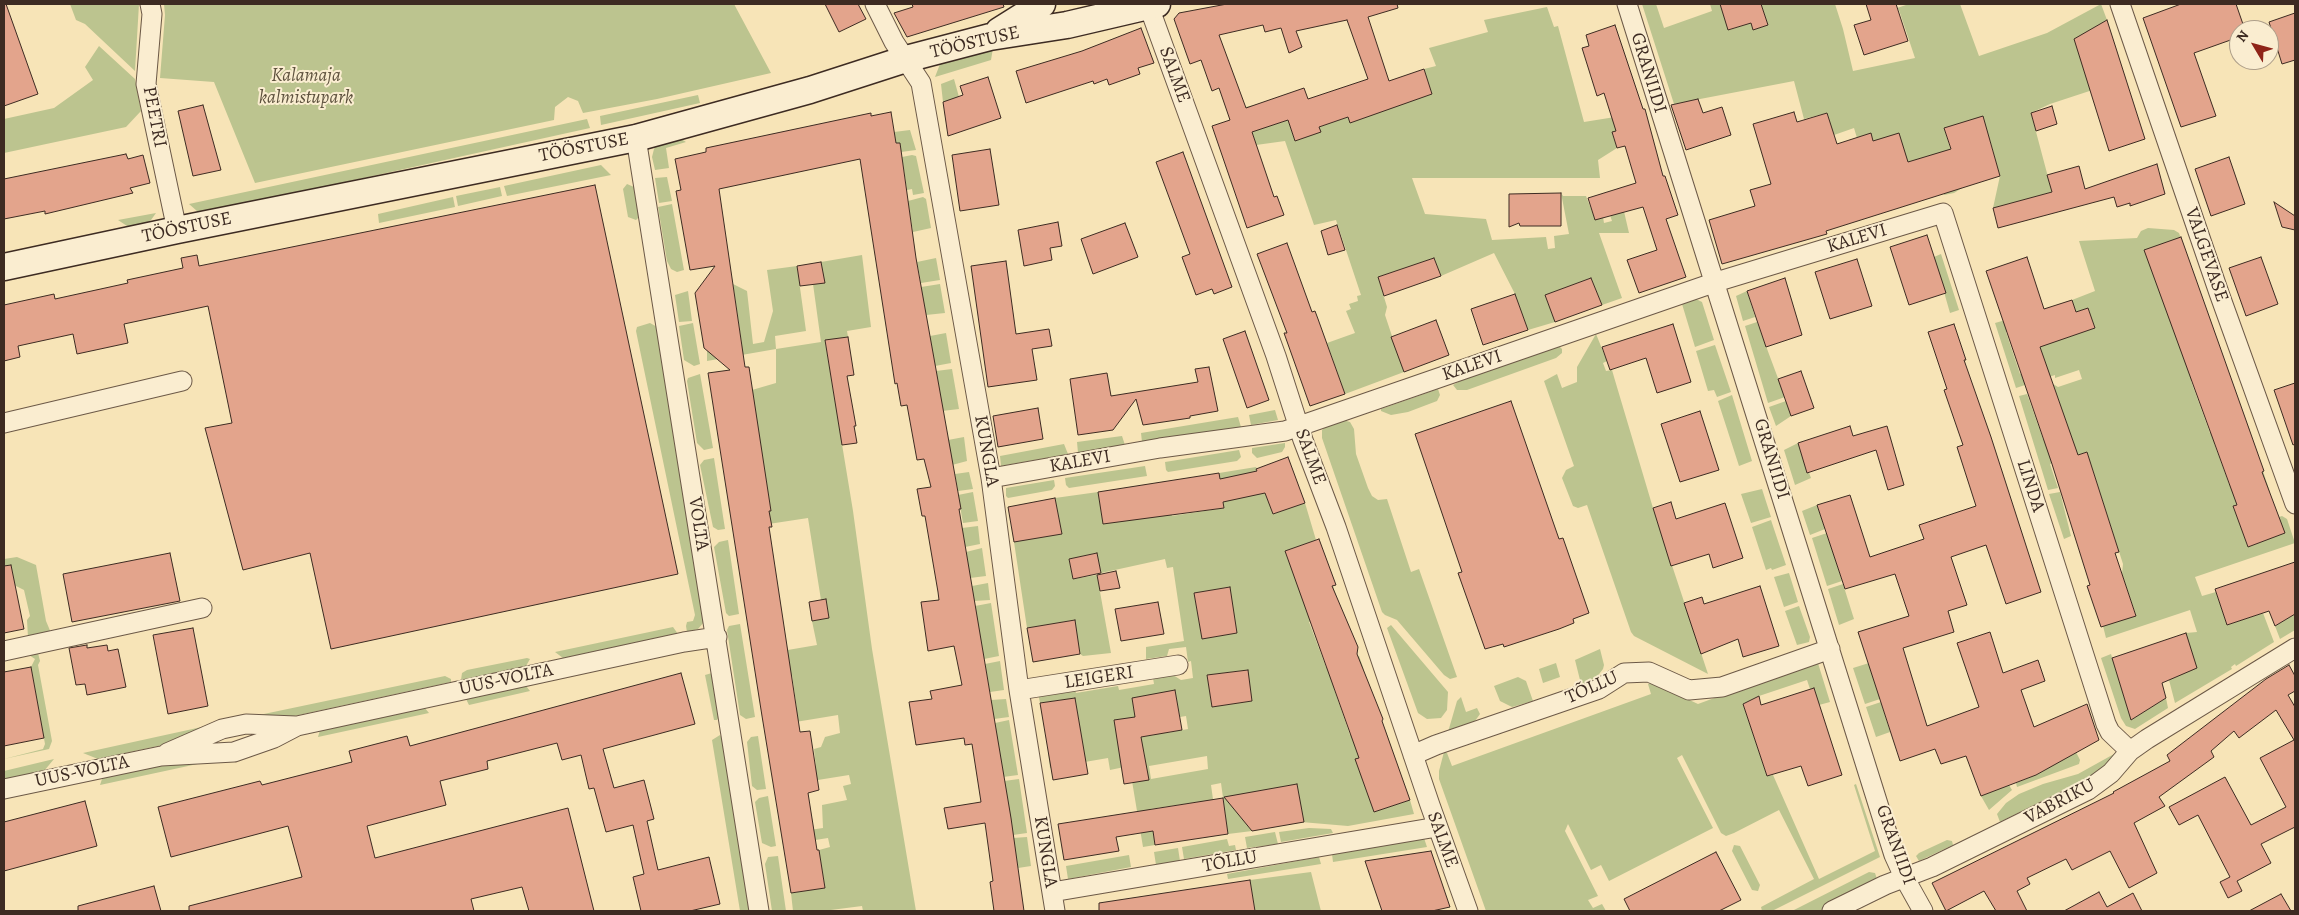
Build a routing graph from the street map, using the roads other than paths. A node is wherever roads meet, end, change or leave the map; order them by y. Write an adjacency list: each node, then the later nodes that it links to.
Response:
1 (150, 4): 12 (street, PEETRI)
2 (875, 4): 9 (street, KUNGLA)
3 (1042, 4): 8 (street)
4 (1152, 4): 7 (street, TÖÖSTUSE); 17 (street, SALME)
5 (1627, 4): 14 (street, GRANIIDI)
6 (2120, 4): 19 (street, VALGEVASE)
7 (1062, 14): 8 (street, TÖÖSTUSE)
8 (990, 37): 9 (street, TÖÖSTUSE)
9 (906, 59): 10 (street, TÖÖSTUSE); 18 (street, KUNGLA)
10 (636, 138): 12 (street, TÖÖSTUSE); 21 (street, VOLTA)
11 (1943, 213): 14 (street, KALEVI); 27 (street, LINDA)
12 (177, 230): 13 (street, TÖÖSTUSE)
13 (4, 267)
14 (1716, 282): 17 (street, KALEVI); 23 (street, GRANIIDI)
15 (182, 382): 16 (street)
16 (4, 422)
17 (1299, 425): 18 (street, KALEVI); 28 (street, SALME)
18 (991, 478): 26 (street, KUNGLA)
19 (2295, 504)
20 (202, 608): 24 (street)
21 (717, 637): 29 (street, UUS-VOLTA); 33 (street, VOLTA)
22 (2295, 648): 27 (street, VABRIKU)
23 (1830, 650): 28 (street, TÕLLU); 31 (street, GRANIIDI)
24 (4, 651)
25 (1178, 665): 26 (street, LEIGERI)
26 (1019, 690): 32 (street, KUNGLA)
27 (2130, 751): 31 (street, VABRIKU)
28 (1413, 755): 30 (street, SALME)
29 (4, 789)
30 (1437, 827): 32 (street, TÕLLU); 35 (street, SALME)
31 (1904, 877): 36 (street, VABRIKU); 37 (street, GRANIIDI)
32 (1052, 892): 34 (street, KUNGLA)
33 (759, 911)
34 (1055, 911)
35 (1468, 911)
36 (1832, 911)
37 (1923, 911)

